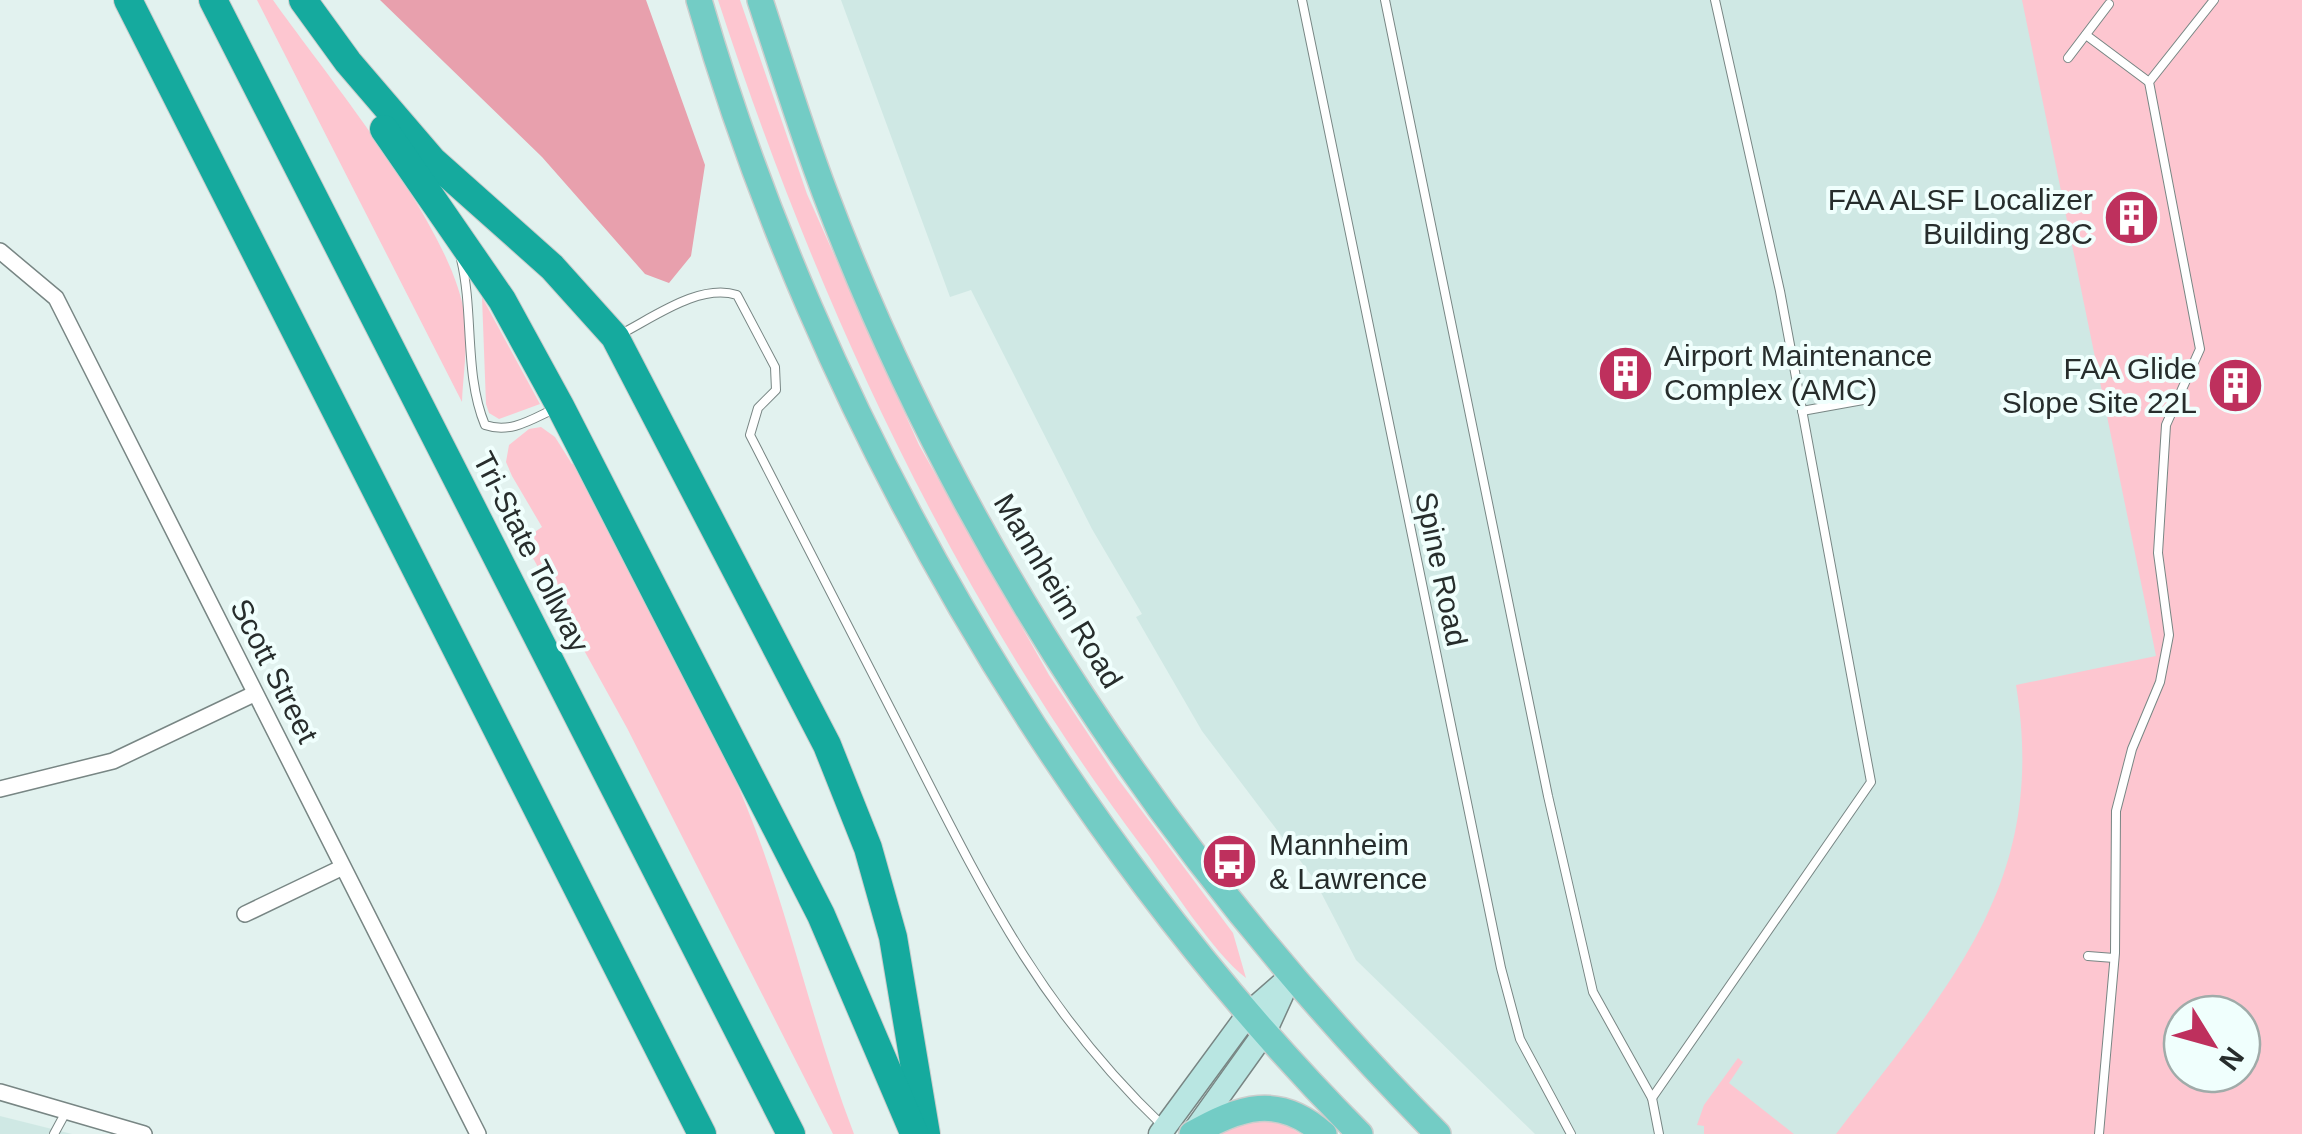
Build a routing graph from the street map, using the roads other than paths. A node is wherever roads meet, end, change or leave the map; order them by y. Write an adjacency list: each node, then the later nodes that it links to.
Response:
1 (128, 0): 36 (highway)
2 (213, 0): 37 (highway, Tri-State Tollway)
3 (287, 0): 15 (highway)
4 (303, 0): 17 (highway)
5 (700, 0): 28 (main road)
6 (760, 0): 27 (main road, Mannheim Road)
7 (1302, 0): 44 (lane, Spine Road)
8 (1385, 0): 30 (lane)
9 (1715, 0): 20 (lane)
10 (2214, 0): 14 (lane)
11 (2109, 4): 12 (lane)
12 (2086, 35): 13 (lane); 14 (lane)
13 (2068, 58)
14 (2149, 82): 26 (lane)
15 (438, 203): 19 (highway); 19 (lane)
16 (0, 251): 21 (street, Scott Street)
17 (615, 337): 32 (lane); 39 (highway)
18 (1863, 400): 20 (lane)
19 (560, 406): 38 (highway)
20 (1802, 411): 30 (lane)
21 (254, 694): 22 (street); 23 (street, Scott Street)
22 (0, 788)
23 (341, 868): 24 (street); 35 (street, Scott Street)
24 (245, 914)
25 (2088, 956): 26 (lane)
26 (2114, 958): 46 (lane)
27 (1290, 977): 28 (main road); 43 (main road, Mannheim Road)
28 (1257, 1022): 32 (main road); 40 (main road); 42 (main road)
29 (0, 1092): 31 (street)
30 (1652, 1098): 45 (lane)
31 (67, 1110): 33 (lane); 34 (street)
32 (1162, 1130)
33 (54, 1134)
34 (144, 1134)
35 (478, 1134)
36 (702, 1134)
37 (791, 1134)
38 (914, 1134)
39 (926, 1134)
40 (1192, 1134): 41 (main road)
41 (1324, 1134)
42 (1360, 1134)
43 (1438, 1134)
44 (1572, 1134)
45 (1659, 1134)
46 (2100, 1134)

